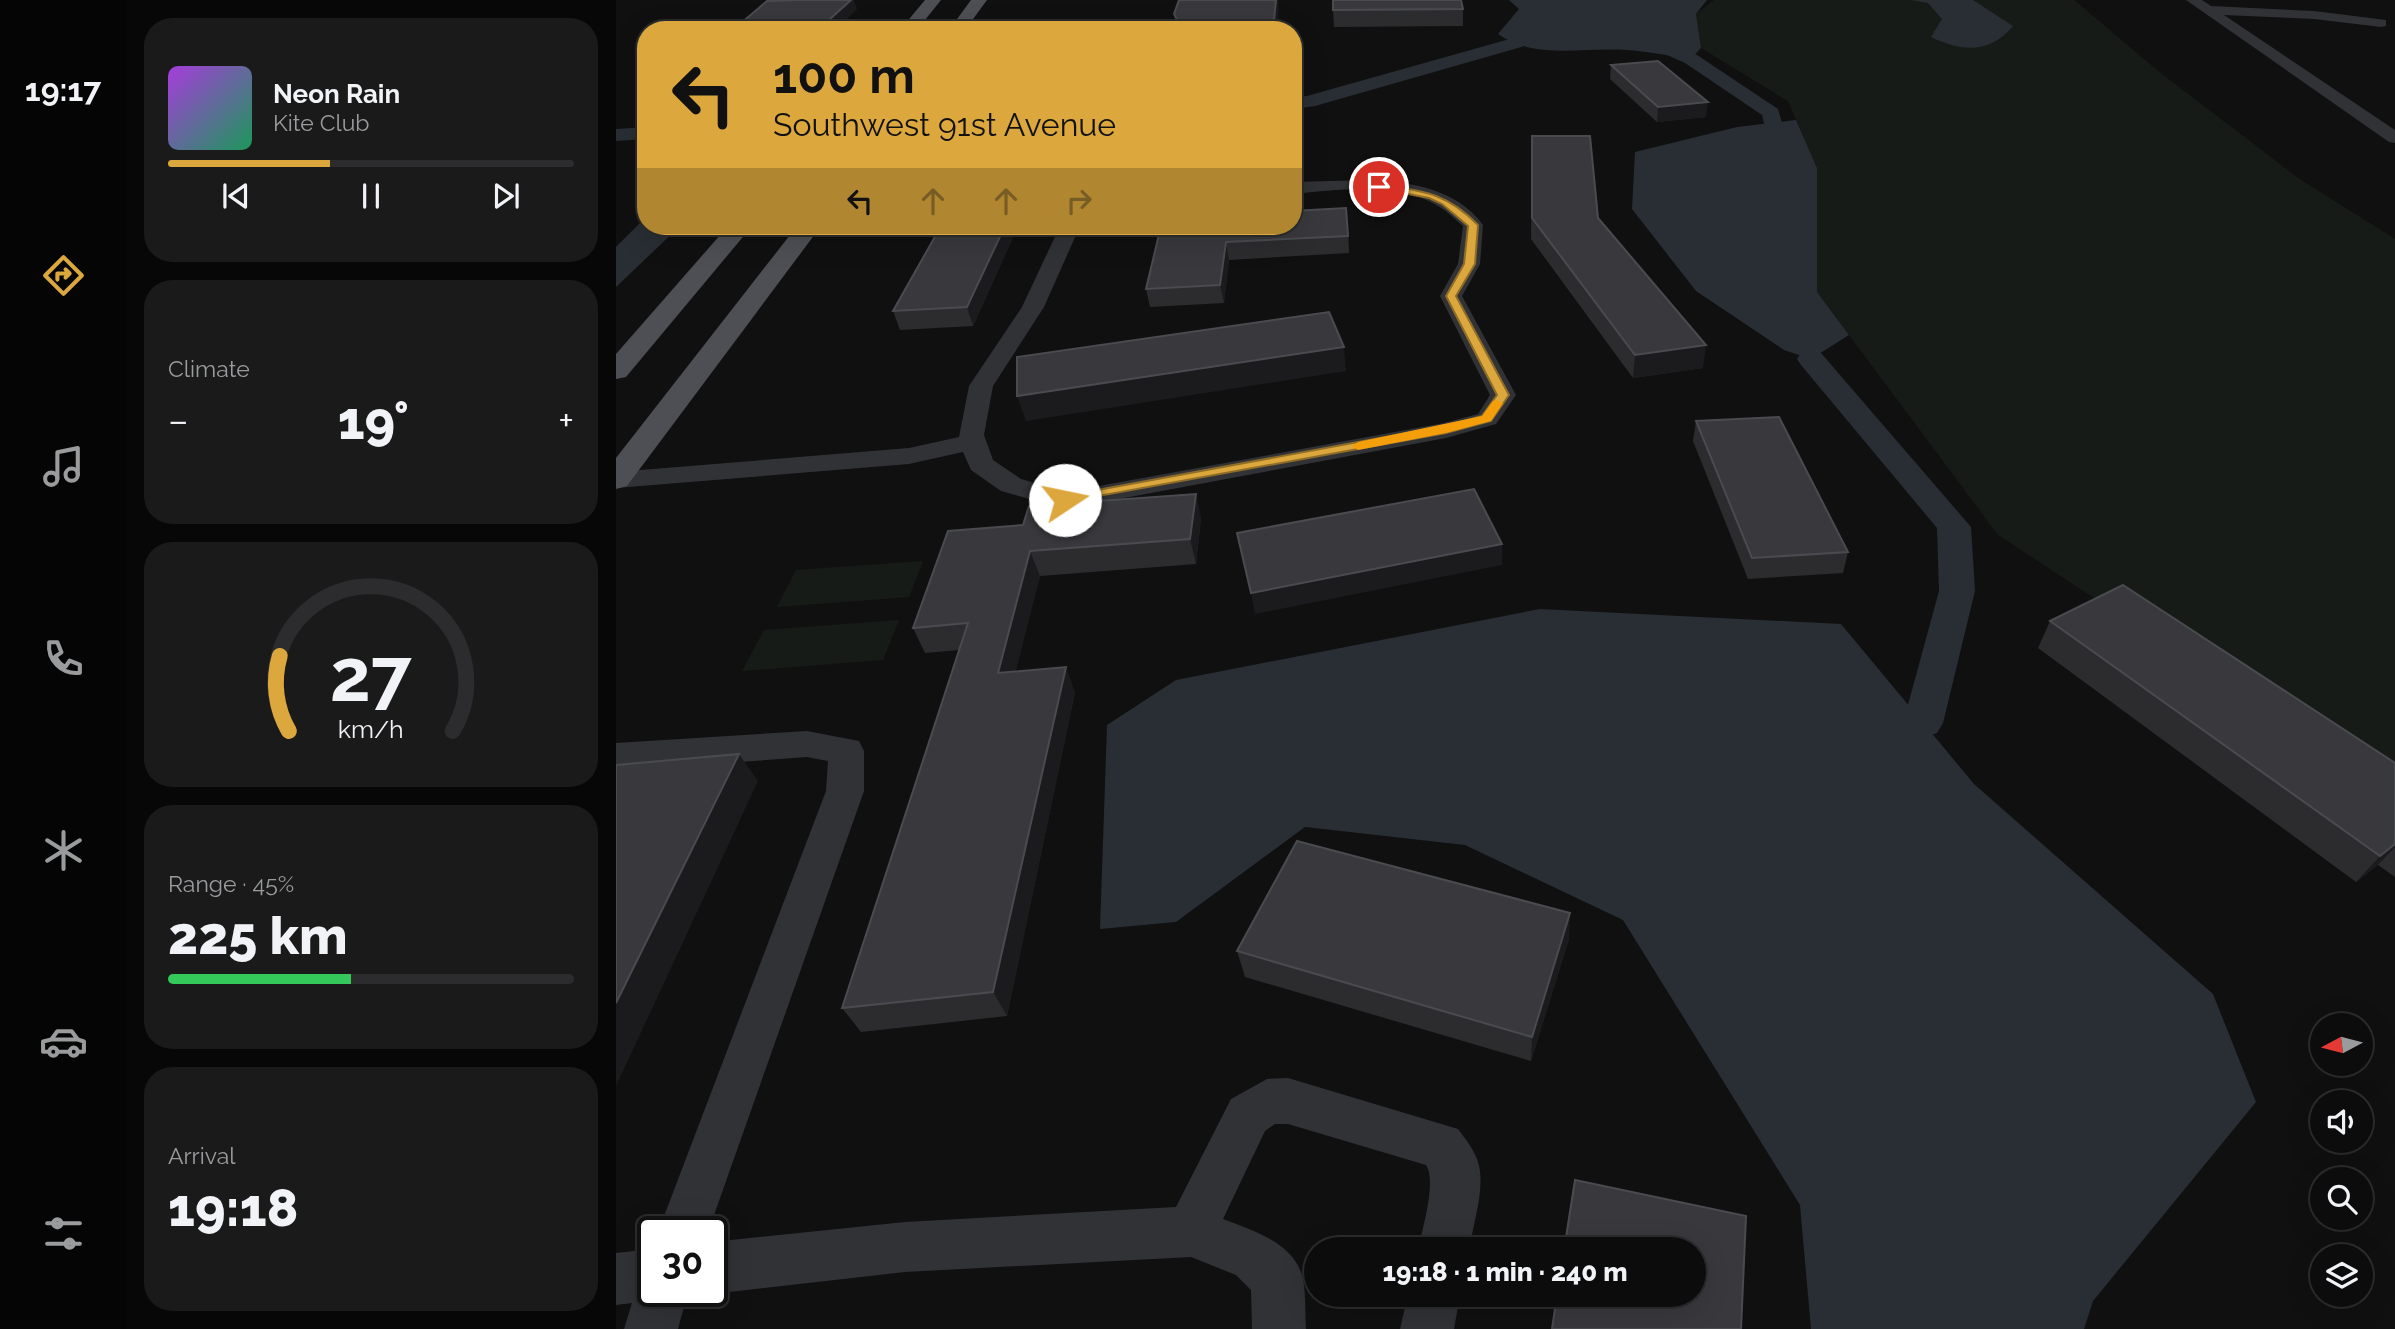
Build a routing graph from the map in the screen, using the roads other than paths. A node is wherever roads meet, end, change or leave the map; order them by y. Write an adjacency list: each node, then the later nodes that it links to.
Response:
1 (933, 0): 5 (main road)
2 (979, 0): 6 (main road)
3 (2193, 0): 4 (street)
4 (2207, 10): 7 (street); 8 (street)
5 (916, 21)
6 (964, 21)
7 (2381, 23)
8 (2395, 138)
9 (1302, 187): 14 (street)
10 (732, 235): 13 (main road)
11 (802, 235): 15 (main road)
12 (1065, 235): 14 (street)
13 (616, 371)
14 (973, 442): 15 (street)
15 (616, 480)
16 (616, 757): 17 (street)
17 (689, 1216)
18 (1191, 1232): 19 (street); 20 (street); 26 (street)
19 (1445, 1237)
20 (728, 1266)
21 (637, 1277): 22 (street)
22 (616, 1279)
23 (658, 1307): 25 (street)
24 (1432, 1307): 27 (street)
25 (651, 1329)
26 (1279, 1329)
27 (1427, 1329)

